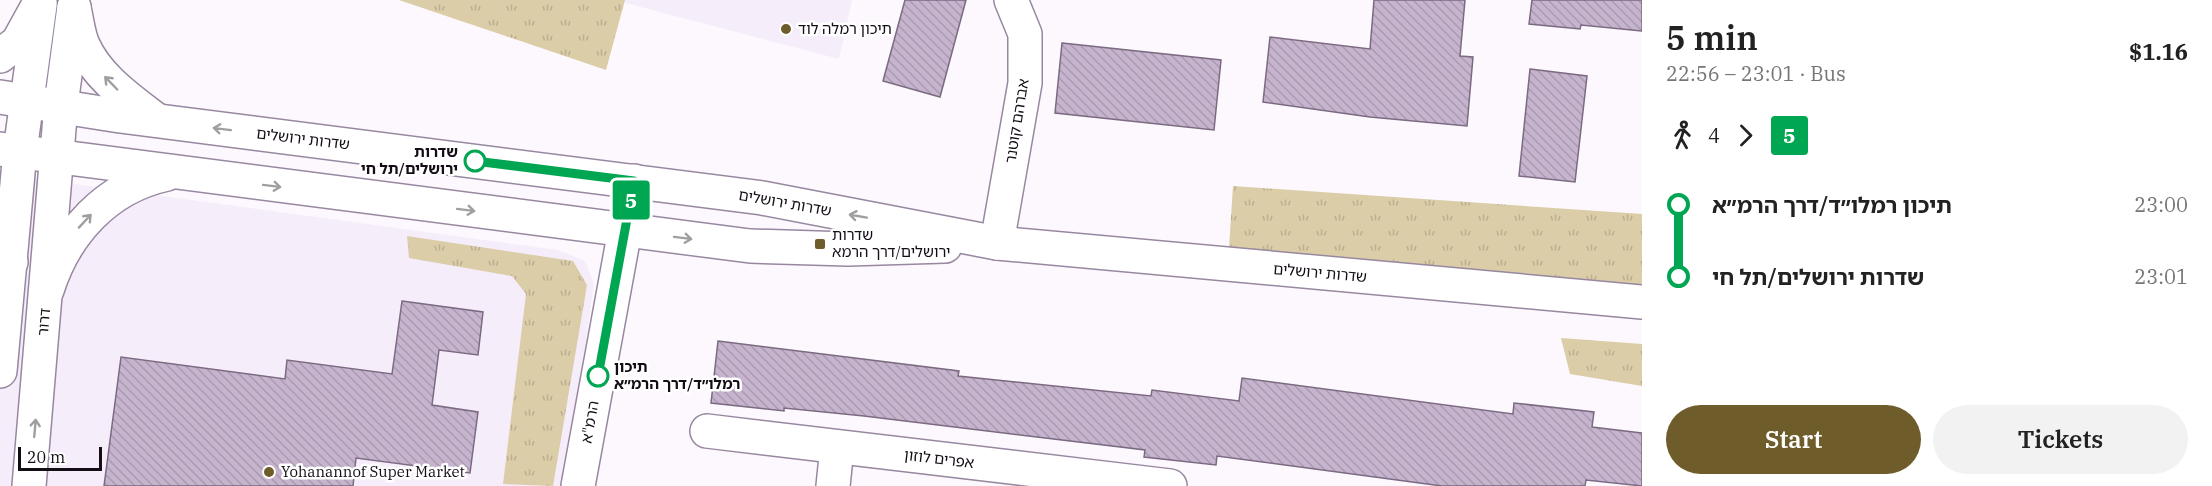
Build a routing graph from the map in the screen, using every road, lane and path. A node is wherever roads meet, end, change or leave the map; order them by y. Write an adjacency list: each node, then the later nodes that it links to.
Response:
1 (1011, 0): 14 (main road, אברהם קוטנר)
2 (41, 1): 4 (main road); 5 (main road)
3 (75, 4): 6 (main road, דרור); 7 (main road, one-way to 3)
4 (0, 56)
5 (13, 98): 6 (main road, שדרות ירושלים); 8 (main road)
6 (61, 105): 7 (main road, שדרות ירושלים); 9 (main road, דרור)
7 (156, 120): 11 (main road, שדרות ירושלים, one-way to 7)
8 (10, 150): 9 (main road, שדרות ירושלים); 15 (main road)
9 (56, 157): 10 (main road, שדרות ירושלים); 16 (main road, דרור)
10 (173, 173): 12 (main road, שדרות ירושלים, one-way to 12); 16 (main road, one-way to 10)
11 (634, 181): 12 (main road, הרמ"א); 14 (main road, שדרות ירושלים, one-way to 11)
12 (625, 230): 14 (main road, שדרות ירושלים, one-way to 14); 22 (main road, הרמ"א)
13 (0, 232): 15 (main road)
14 (998, 243): 17 (main road, שדרות ירושלים)
15 (11, 262): 18 (main road)
16 (47, 290): 21 (main road, דרור, one-way to 16)
17 (1642, 302)
18 (0, 371)
19 (707, 431): 20 (main road, אפרים לוזון)
20 (837, 447): 23 (main road); 24 (main road, אפרים לוזון)
21 (29, 486)
22 (578, 486)
23 (833, 486)
24 (1170, 486)

